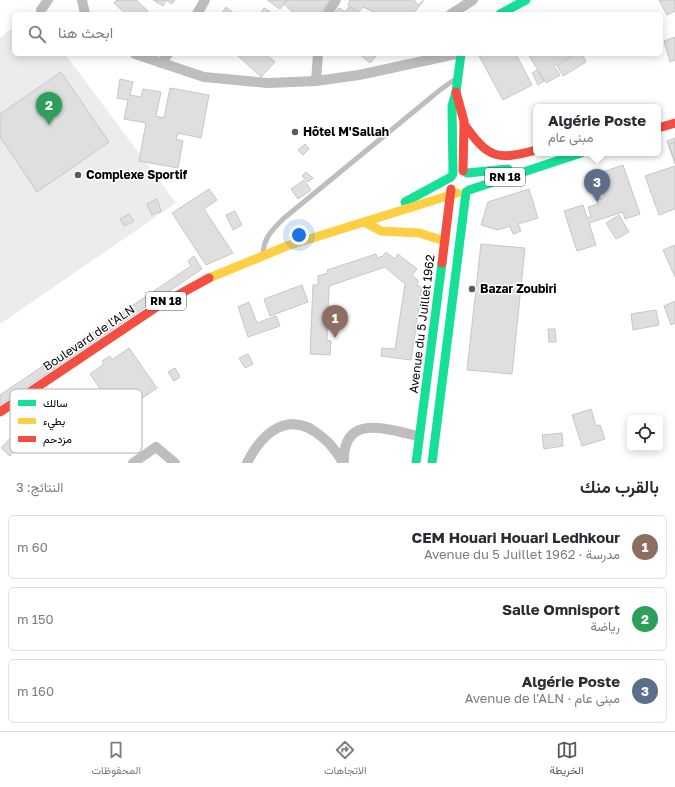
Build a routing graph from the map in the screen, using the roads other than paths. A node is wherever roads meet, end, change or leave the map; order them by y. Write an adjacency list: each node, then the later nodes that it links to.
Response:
1 (48, 0): 7 (street)
2 (82, 0): 8 (street)
3 (205, 0): 9 (street)
4 (336, 0): 10 (street)
5 (473, 0): 11 (street)
6 (526, 0): 12 (main road)
7 (41, 10)
8 (85, 12)
9 (198, 12)
10 (327, 12)
11 (454, 12)
12 (504, 12)
13 (140, 56): 18 (street)
14 (166, 56): 18 (street)
15 (318, 56): 20 (street)
16 (431, 56): 20 (street)
17 (461, 56): 19 (main road)
18 (160, 64): 20 (street)
19 (457, 78): 21 (main road); 34 (lane)
20 (316, 81)
21 (456, 92): 23 (main road); 29 (main road)
22 (675, 123): 24 (main road)
23 (464, 124): 25 (main road); 28 (main road)
24 (661, 127)
25 (533, 151)
26 (572, 156): 27 (main road, RN 18)
27 (541, 166): 28 (main road, RN 18); 30 (main road, RN 18)
28 (465, 172): 29 (main road); 30 (main road)
29 (452, 176): 30 (main road); 32 (main road, RN 18)
30 (459, 192): 31 (main road, RN 18); 33 (main road, Avenue du 5 Juillet 1962); 39 (main road)
31 (366, 222): 32 (main road, RN 18); 33 (main road)
32 (351, 228): 34 (main road, Boulevard de l'ALN / RN 18)
33 (445, 241): 38 (main road, Avenue du 5 Juillet 1962)
34 (263, 254): 35 (main road, Boulevard de l'ALN / RN 18)
35 (34, 389)
36 (10, 405): 37 (main road, Boulevard de l'ALN / RN 18)
37 (0, 412)
38 (419, 436): 43 (street); 44 (main road, Avenue du 5 Juillet 1962)
39 (433, 462)
40 (133, 463): 41 (street)
41 (175, 463)
42 (247, 463): 43 (street)
43 (343, 463)
44 (416, 463)

